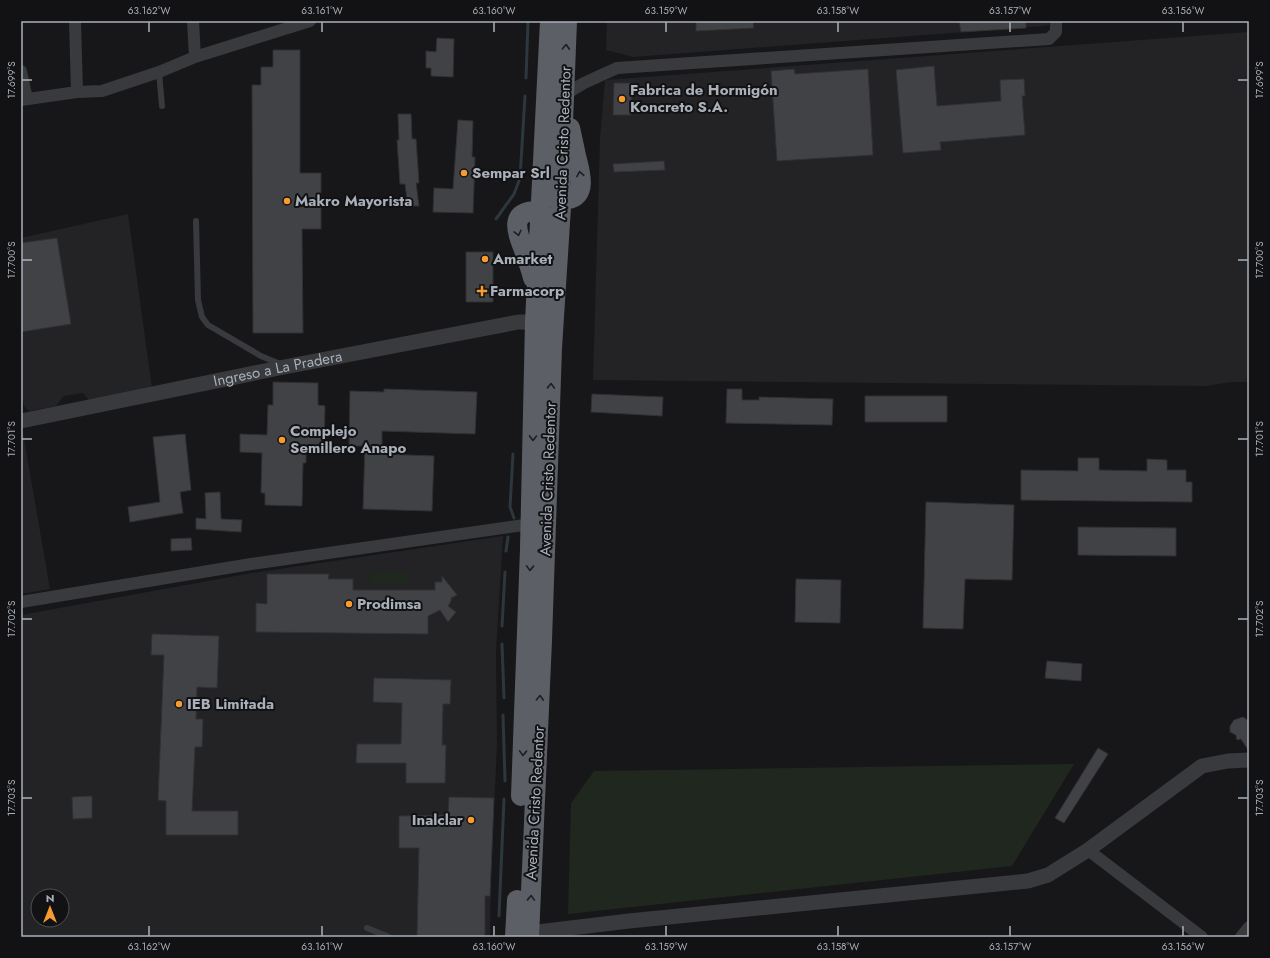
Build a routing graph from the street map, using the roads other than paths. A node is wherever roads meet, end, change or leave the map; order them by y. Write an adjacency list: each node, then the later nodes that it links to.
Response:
1 (75, 21): 10 (street)
2 (193, 21): 7 (street)
3 (310, 21): 7 (street)
4 (550, 21): 11 (highway, Avenida Cristo Redentor)
5 (567, 21): 11 (highway, Avenida Cristo Redentor, one-way to 5)
6 (1056, 21): 11 (street)
7 (195, 57): 9 (street)
8 (21, 71): 12 (street)
9 (159, 72): 10 (street); 13 (lane)
10 (77, 92): 12 (street)
11 (558, 97): 14 (highway); 14 (highway, one-way to 11); 15 (highway, Avenida Cristo Redentor)
12 (24, 99)
13 (162, 106)
14 (560, 198): 18 (highway, Avenida Cristo Redentor)
15 (540, 211): 17 (highway, Avenida Cristo Redentor, one-way to 17); 18 (highway)
16 (196, 221): 19 (lane)
17 (535, 322): 19 (street, Ingreso a La Pradera); 21 (highway, Avenida Cristo Redentor, one-way to 21)
18 (552, 348): 27 (highway, Avenida Cristo Redentor, one-way to 18)
19 (285, 367): 20 (street, Ingreso a La Pradera)
20 (21, 421)
21 (531, 524): 22 (street); 27 (highway, Avenida Cristo Redentor, one-way to 27)
22 (21, 602)
23 (1249, 760): 24 (street)
24 (1088, 850): 27 (street); 29 (street)
25 (1249, 927): 30 (street)
26 (367, 928): 28 (lane)
27 (525, 936)
28 (389, 937)
29 (1202, 937)
30 (1241, 937)

